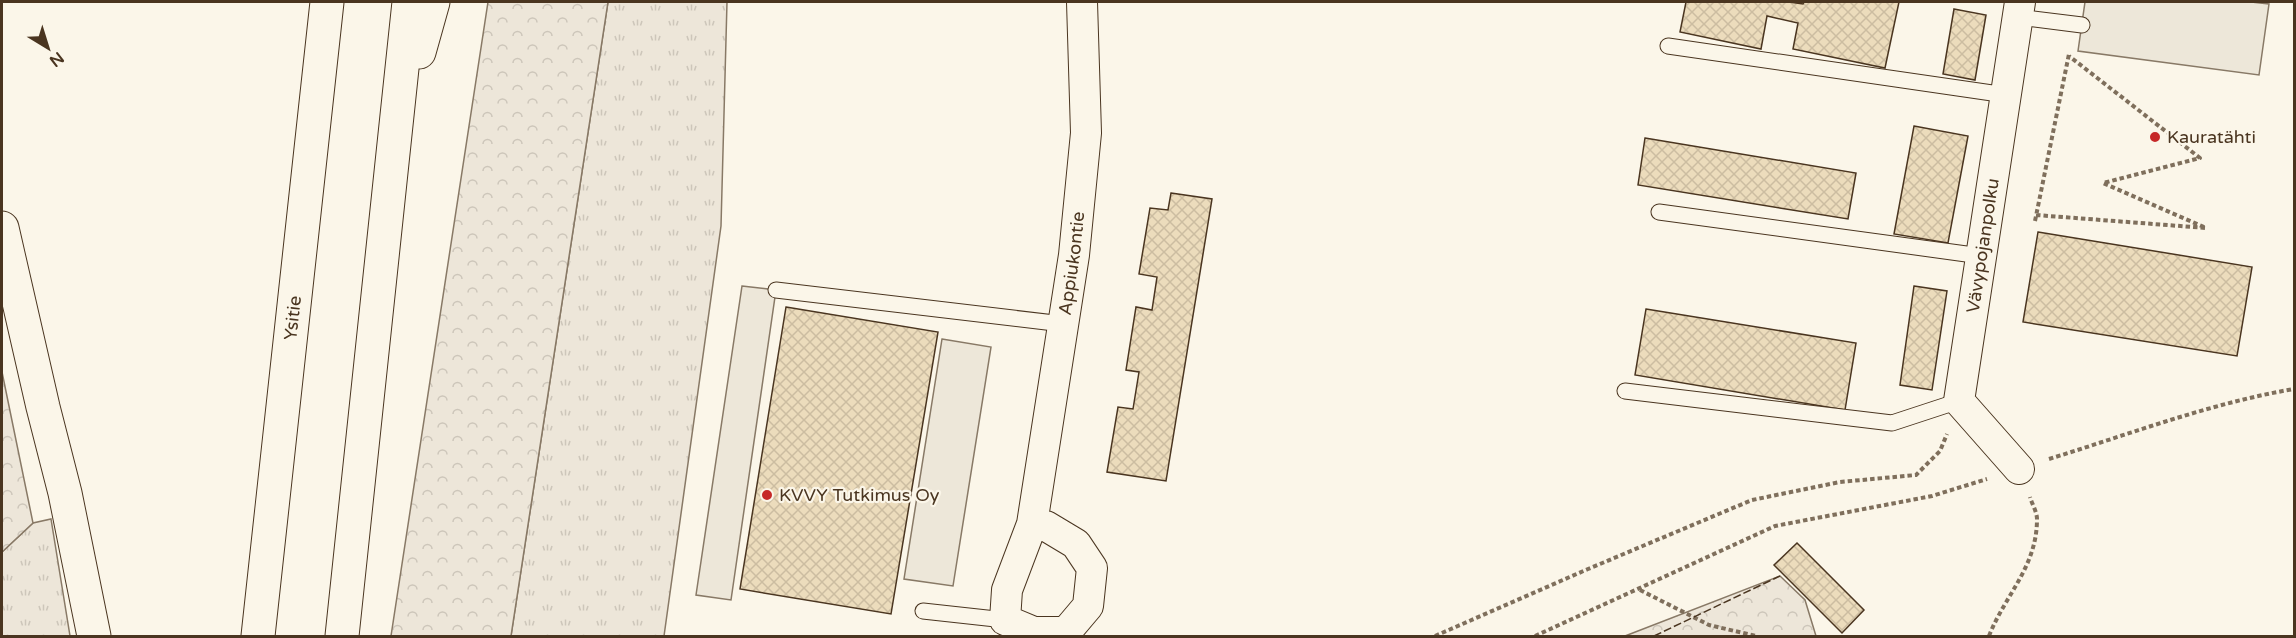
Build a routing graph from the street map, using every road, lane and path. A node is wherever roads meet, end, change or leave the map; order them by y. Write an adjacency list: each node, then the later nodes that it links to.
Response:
1 (327, 2): 27 (highway, Ysitie)
2 (409, 2): 10 (highway)
3 (433, 2): 10 (highway)
4 (1082, 2): 17 (street, Appiukontie)
5 (2019, 9): 6 (lane); 9 (street, Vävypojanpolku)
6 (2079, 24): 8 (path)
7 (1668, 46): 9 (lane)
8 (2069, 56): 12 (path); 12 (path)
9 (2006, 95): 15 (street, Vävypojanpolku)
10 (395, 137): 28 (highway)
11 (1659, 212): 15 (lane)
12 (2036, 215): 13 (path)
13 (2035, 221)
14 (2, 228): 26 (highway)
15 (1981, 256): 20 (street, Vävypojanpolku)
16 (776, 290): 17 (lane)
17 (1063, 324): 22 (street, Appiukontie)
18 (2295, 389): 21 (path)
19 (1625, 391): 20 (lane)
20 (1959, 401): 21 (street); 29 (path)
21 (2019, 469): 23 (path); 32 (path)
22 (1032, 524): 25 (street, Appiukontie); 25 (street)
23 (1640, 590): 30 (path); 31 (path)
24 (923, 611): 25 (lane)
25 (1005, 620)
26 (94, 636)
27 (258, 636)
28 (342, 636)
29 (1435, 636)
30 (1535, 636)
31 (1756, 636)
32 (1989, 636)

